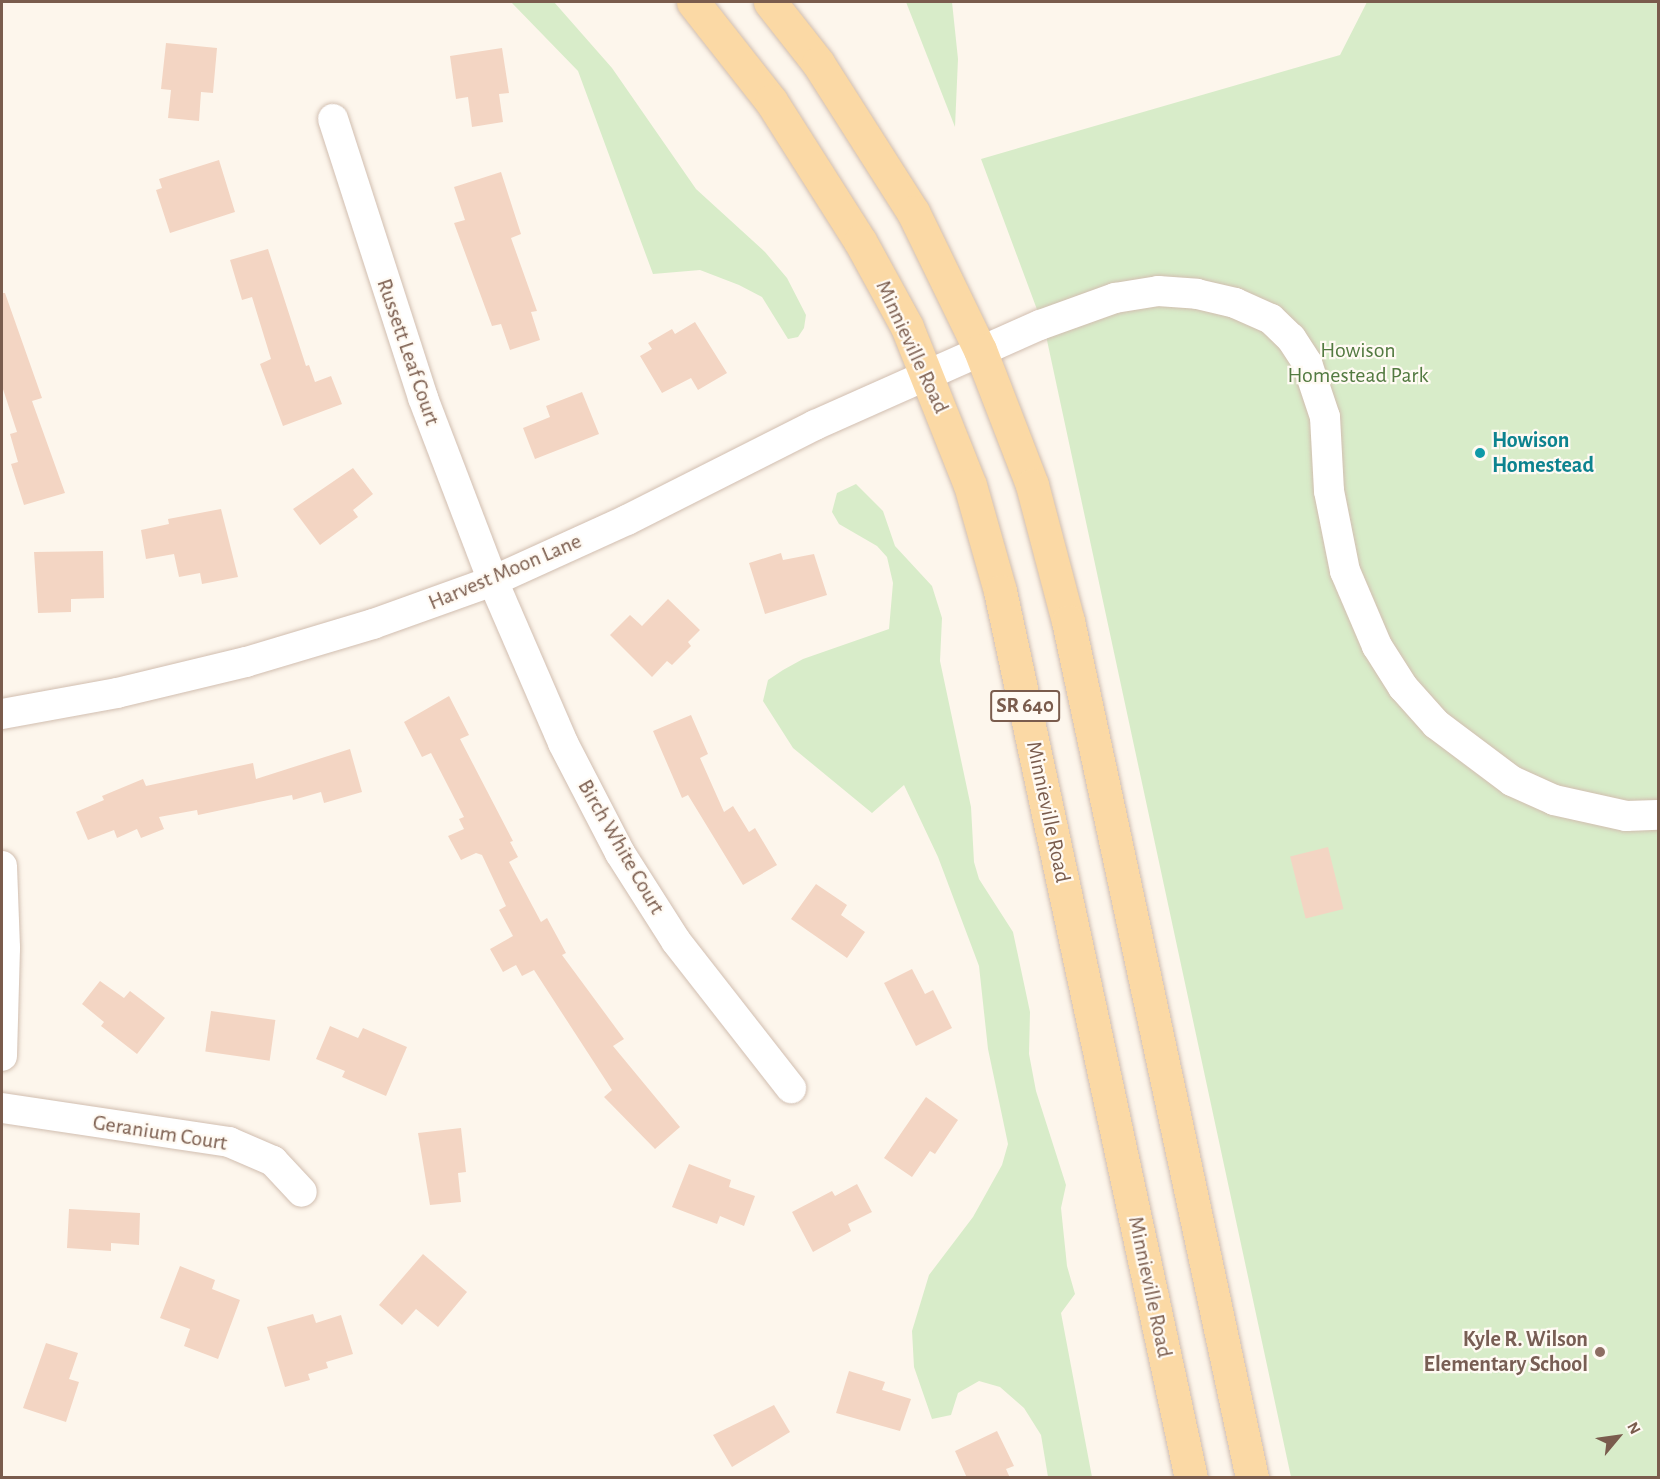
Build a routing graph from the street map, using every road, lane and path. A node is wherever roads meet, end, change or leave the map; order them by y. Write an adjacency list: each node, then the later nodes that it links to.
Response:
1 (693, 2): 5 (main road, Minnieville Road / SR 640)
2 (770, 2): 4 (main road, SR 640)
3 (333, 119): 6 (street, Russett Leaf Court)
4 (980, 350): 5 (street, Harvest Moon Lane); 8 (street, Harvest Moon Lane); 15 (main road, SR 640)
5 (927, 374): 6 (street, Harvest Moon Lane); 14 (main road, Minnieville Road / SR 640)
6 (493, 581): 7 (street, Harvest Moon Lane); 11 (street, Birch White Court)
7 (2, 714)
8 (1659, 815)
9 (2, 867): 10 (street)
10 (2, 1056)
11 (791, 1088)
12 (2, 1108): 13 (street, Geranium Court)
13 (302, 1192)
14 (1191, 1478)
15 (1252, 1478)

